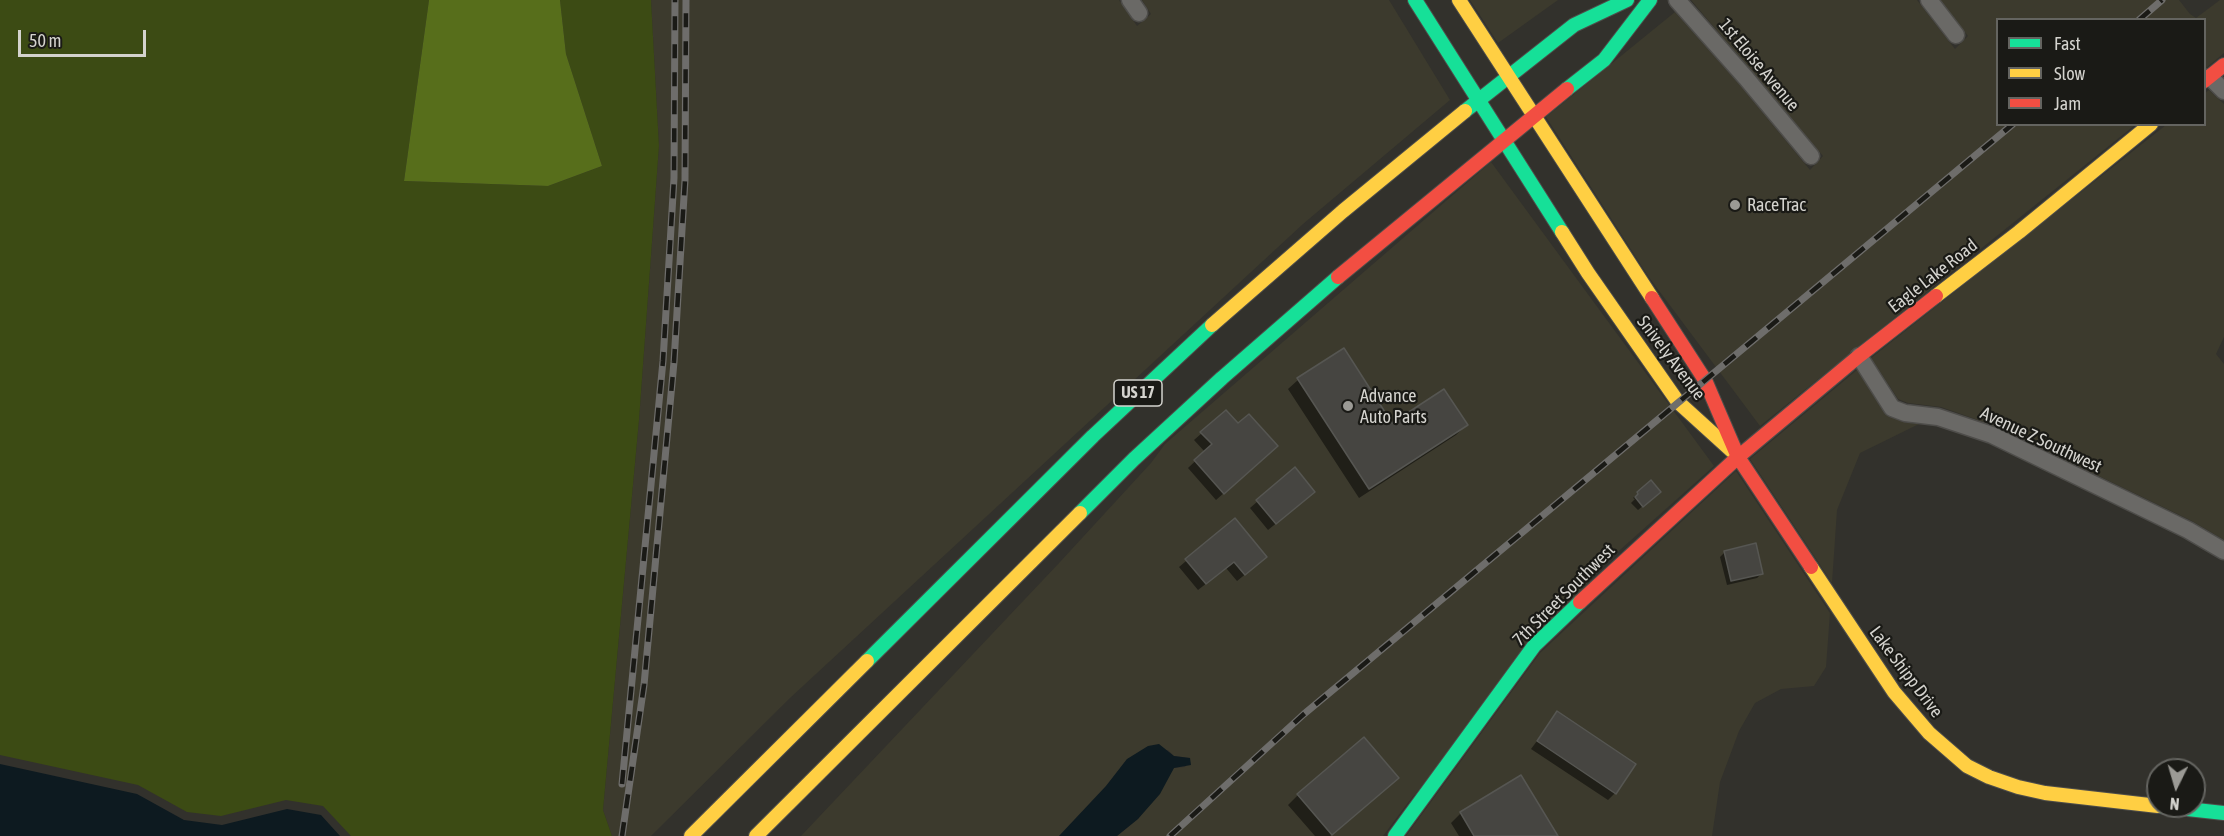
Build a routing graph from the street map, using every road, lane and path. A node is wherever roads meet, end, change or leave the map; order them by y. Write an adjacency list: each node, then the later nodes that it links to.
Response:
1 (1416, 0): 12 (main road, Snively Avenue)
2 (1459, 0): 9 (main road, Snively Avenue)
3 (1627, 0): 9 (main road, US 17)
4 (1650, 0): 13 (main road, US 17)
5 (1677, 0): 16 (street, 1st Eloise Avenue)
6 (1929, 0): 7 (street)
7 (1956, 35)
8 (2224, 65): 10 (main road)
9 (1509, 75): 12 (main road, US 17); 13 (main road, Snively Avenue)
10 (2207, 79): 11 (street)
11 (2224, 91)
12 (1478, 100): 15 (main road, Snively Avenue); 23 (main road, US 17)
13 (1533, 115): 15 (main road, US 17); 18 (main road, Snively Avenue)
14 (2149, 126): 17 (main road, Eagle Lake Road)
15 (1502, 140): 18 (main road, Snively Avenue); 24 (main road, US 17)
16 (1810, 156)
17 (1859, 356): 18 (main road, Eagle Lake Road); 19 (street, Avenue Z Southwest)
18 (1738, 457): 20 (main road, Lake Shipp Drive); 25 (main road, 7th Street Southwest)
19 (2224, 551)
20 (2146, 805)
21 (2206, 811): 22 (main road, Lake Shipp Drive)
22 (2224, 813)
23 (691, 836)
24 (756, 836)
25 (1395, 836)

